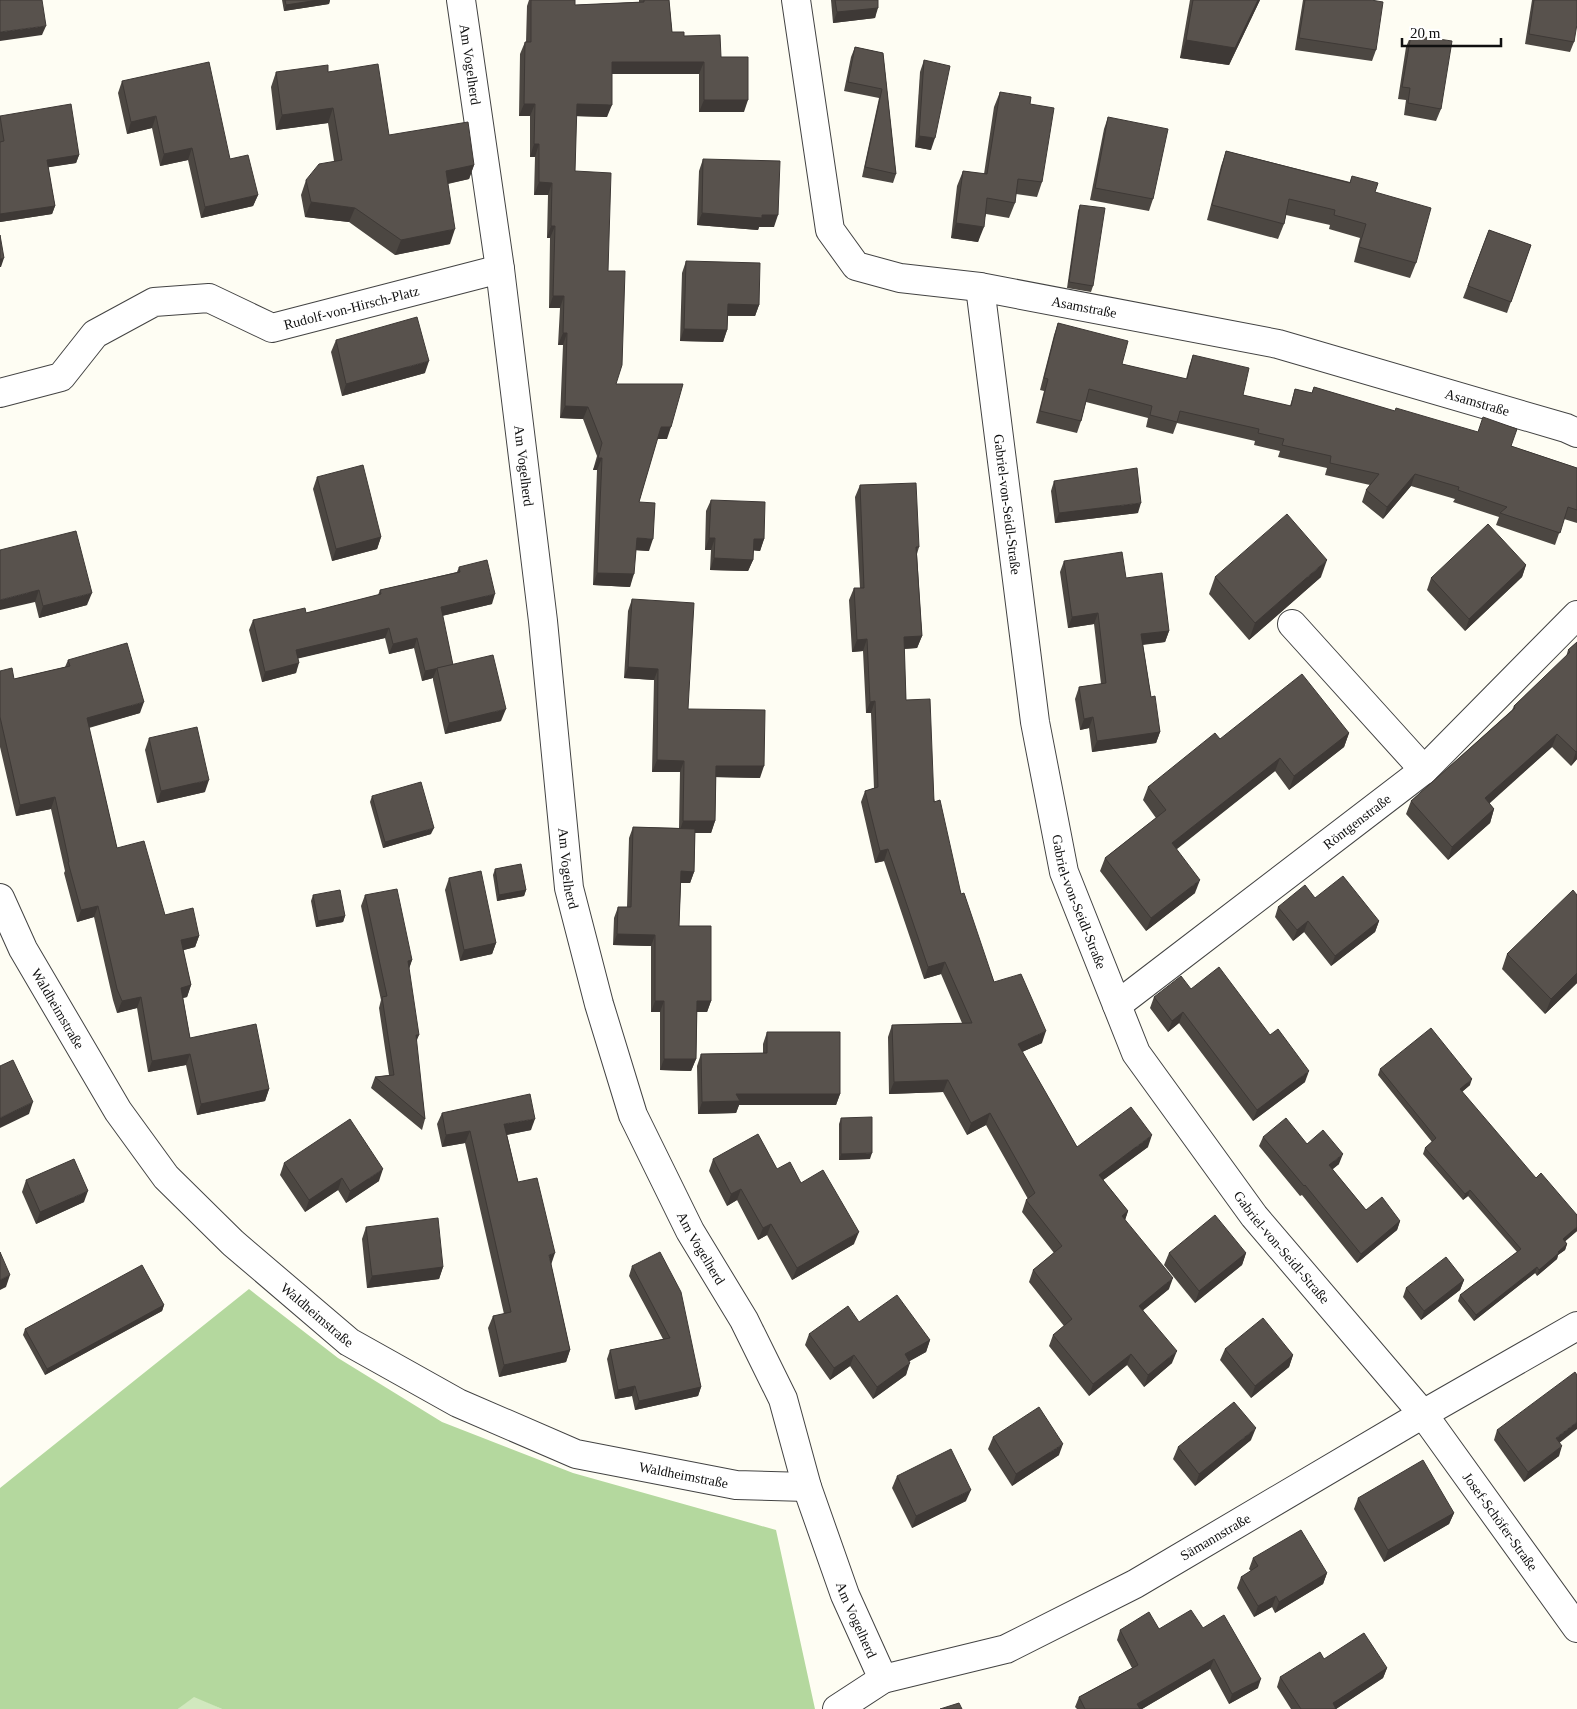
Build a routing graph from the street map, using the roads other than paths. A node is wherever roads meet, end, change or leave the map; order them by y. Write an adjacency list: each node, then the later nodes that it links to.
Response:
1 (461, 0): 3 (street, Am Vogelherd)
2 (796, 0): 4 (street, Asamstraße)
3 (500, 269): 5 (street, Rudolf-von-Hirsch-Platz); 14 (street, Am Vogelherd)
4 (980, 287): 6 (street, Asamstraße); 11 (street, Gabriel-von-Seidl-Straße)
5 (0, 394)
6 (1577, 433)
7 (1577, 615): 9 (street, Röntgenstraße)
8 (1292, 624): 9 (street)
9 (1424, 770): 11 (street, Röntgenstraße)
10 (0, 898): 14 (street, Waldheimstraße)
11 (1117, 1005): 13 (street, Gabriel-von-Seidl-Straße)
12 (1577, 1326): 13 (street, Sämannstraße)
13 (1423, 1414): 15 (street, Josef-Schöfer-Straße); 16 (street, Sämannstraße)
14 (807, 1487): 16 (street, Am Vogelherd)
15 (1577, 1628)
16 (883, 1679): 17 (street, Sämannstraße)
17 (837, 1709)

